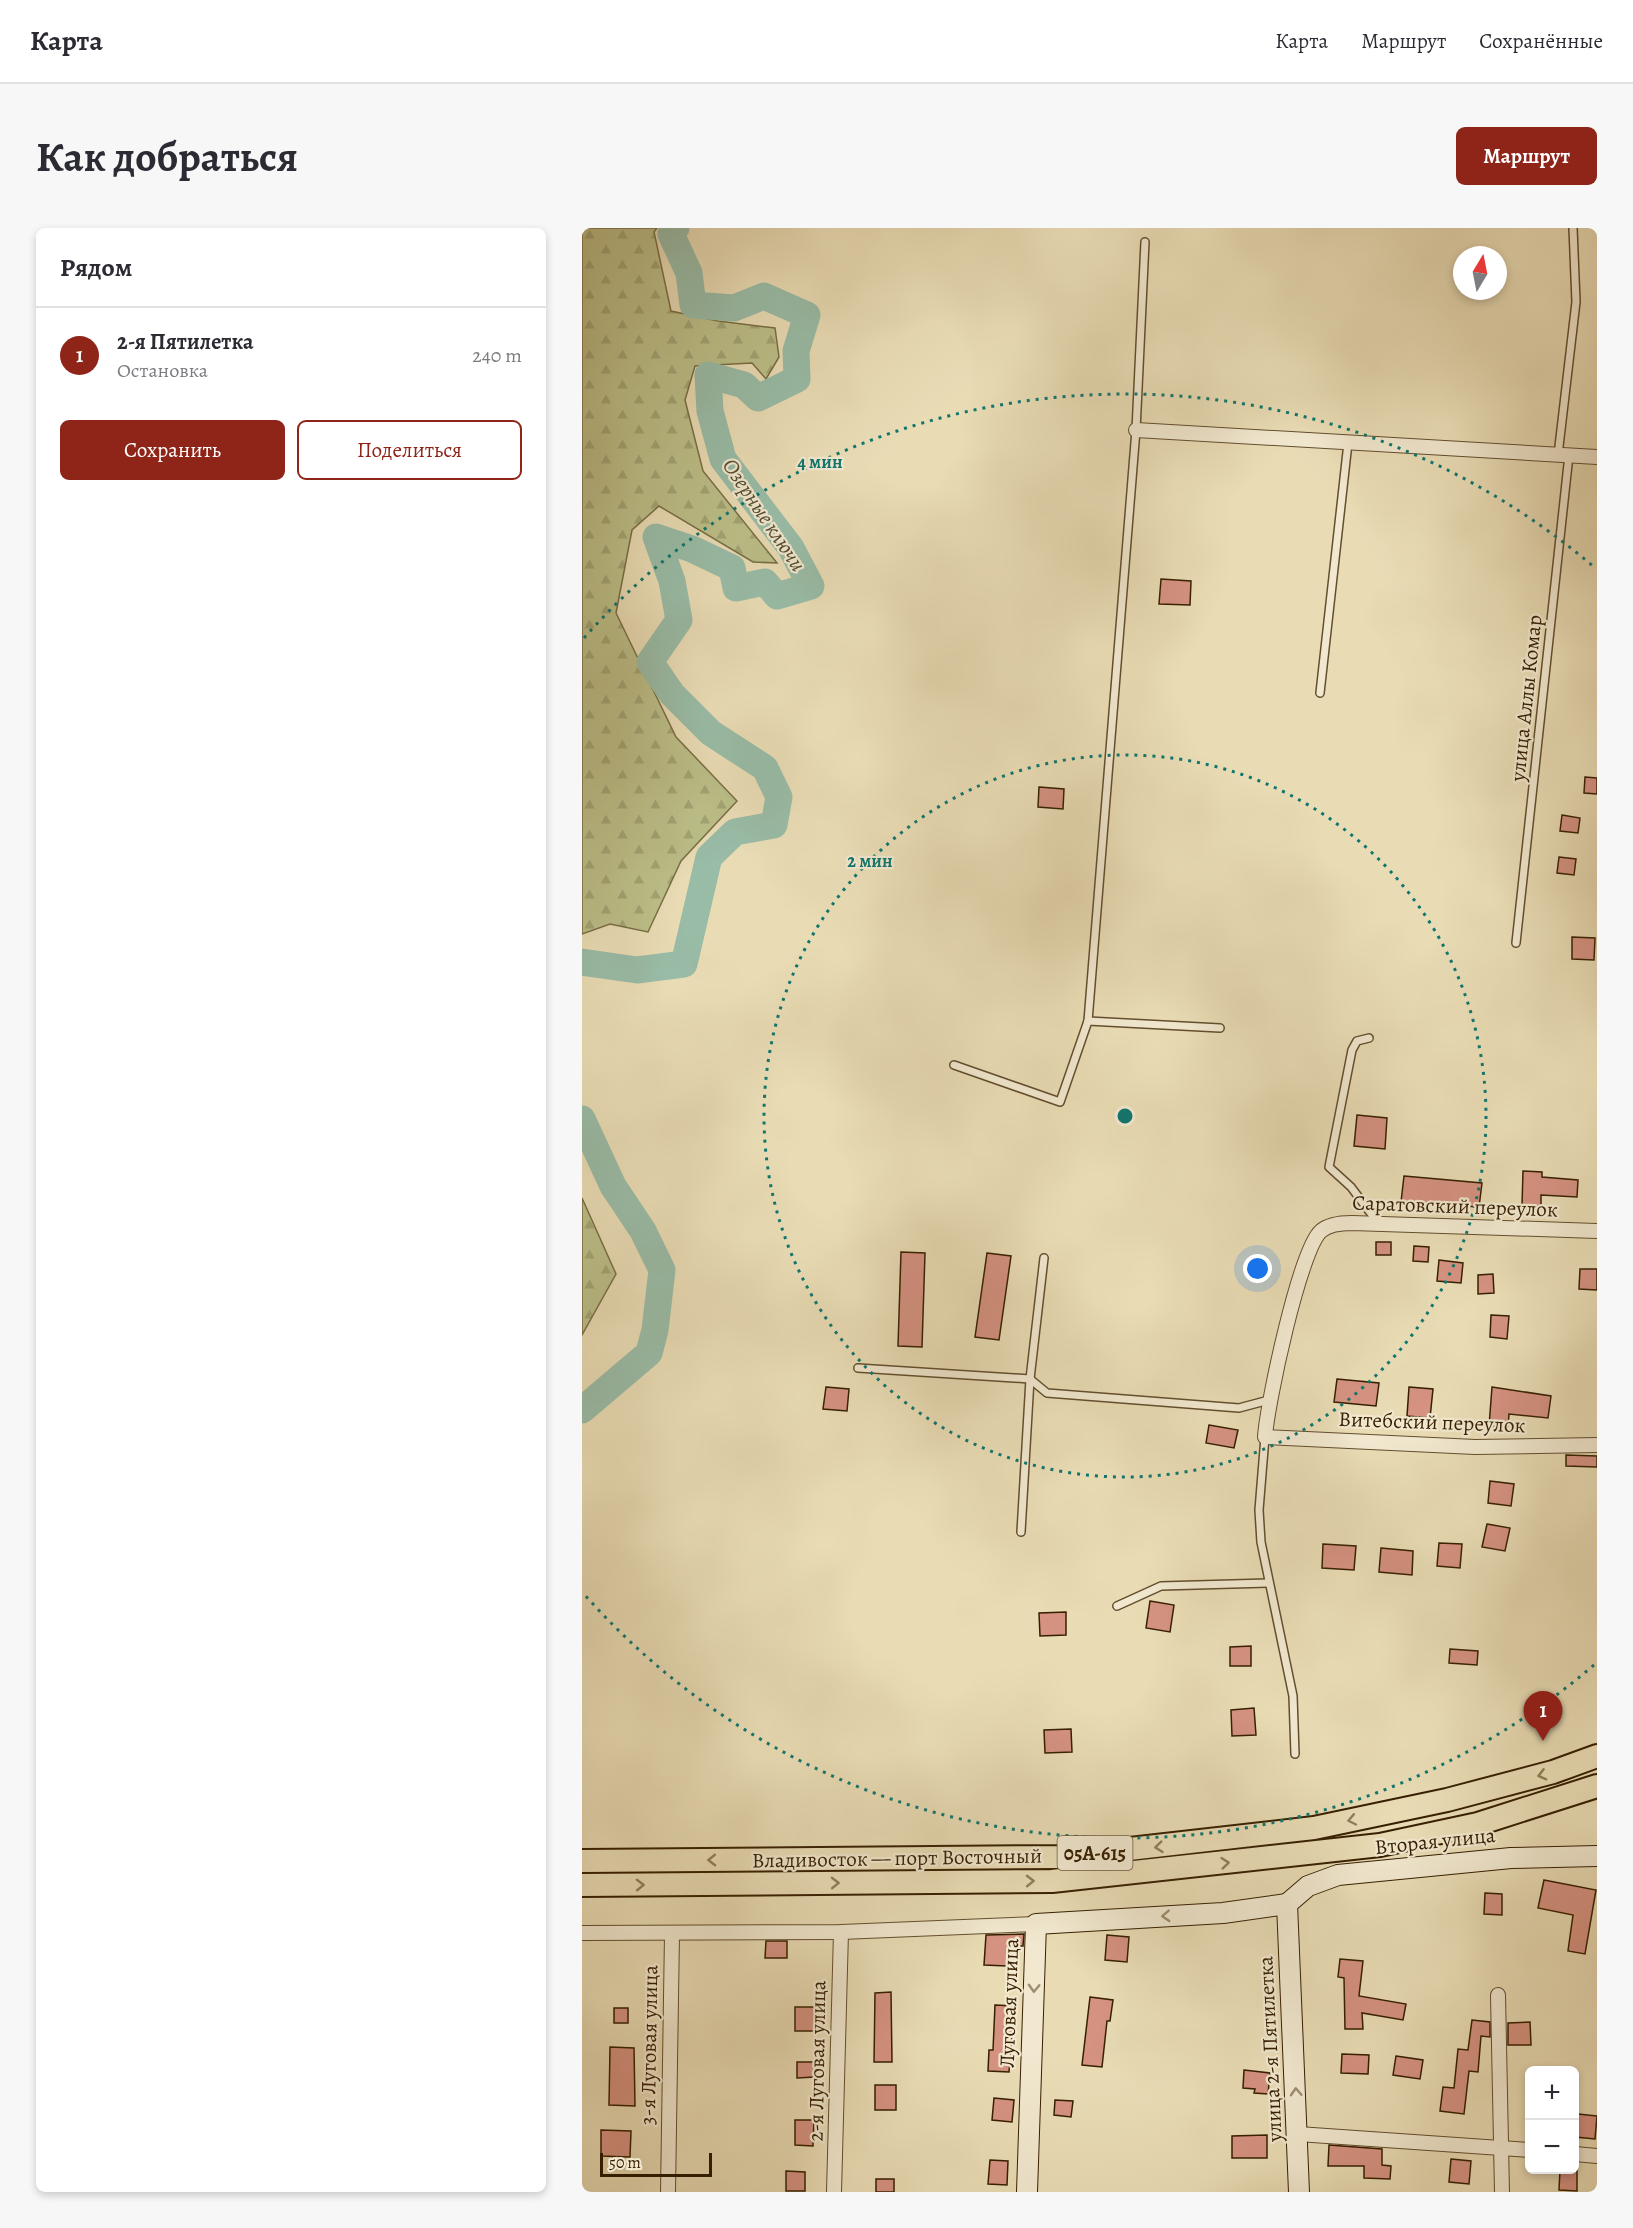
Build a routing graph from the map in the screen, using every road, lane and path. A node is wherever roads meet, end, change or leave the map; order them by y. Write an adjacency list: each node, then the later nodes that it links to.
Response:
1 (1573, 228): 5 (lane, улица Аллы Комар)
2 (1145, 242): 3 (lane)
3 (1136, 430): 4 (street); 9 (lane)
4 (1348, 442): 5 (street); 7 (lane)
5 (1563, 455): 6 (street); 8 (lane, улица Аллы Комар)
6 (1597, 457)
7 (1320, 693)
8 (1516, 944)
9 (1088, 1021): 10 (lane); 12 (lane)
10 (1220, 1028)
11 (1368, 1038): 13 (lane)
12 (954, 1065)
13 (1380, 1225): 14 (street, Саратовский переулок); 18 (street, Саратовский переулок)
14 (1597, 1232)
15 (1044, 1258): 17 (lane)
16 (858, 1368): 17 (lane)
17 (1030, 1379): 18 (lane); 21 (lane)
18 (1269, 1400): 19 (street)
19 (1265, 1437): 20 (street, Витебский переулок); 22 (lane)
20 (1597, 1445)
21 (1021, 1532)
22 (1268, 1583): 23 (lane); 24 (lane)
23 (1118, 1606)
24 (1295, 1755)
25 (1597, 1756): 28 (highway, Владивосток — порт Восточный / 05А-615, one-way to 28)
26 (1597, 1786): 29 (highway, Владивосток — порт Восточный / 05А-615, one-way to 26)
27 (1597, 1856): 30 (main road, Вторая улица)
28 (582, 1861)
29 (582, 1885)
30 (1287, 1904): 31 (main road, Луговая улица, one-way to 31); 36 (main road, улица 2-я Пятилетка, one-way to 30)
31 (1036, 1924): 32 (street); 43 (main road, Луговая улица, one-way to 43)
32 (841, 1932): 34 (street); 42 (street, 2-я Луговая улица)
33 (582, 1933): 34 (street)
34 (672, 1934): 41 (street, 3-я Луговая улица)
35 (1498, 1995): 37 (street)
36 (1298, 2134): 37 (street); 44 (main road, улица 2-я Пятилетка)
37 (1501, 2147): 38 (street); 45 (street)
38 (1525, 2149)
39 (1579, 2154): 40 (street)
40 (1597, 2156)
41 (668, 2192)
42 (834, 2192)
43 (1027, 2192)
44 (1299, 2192)
45 (1502, 2192)

